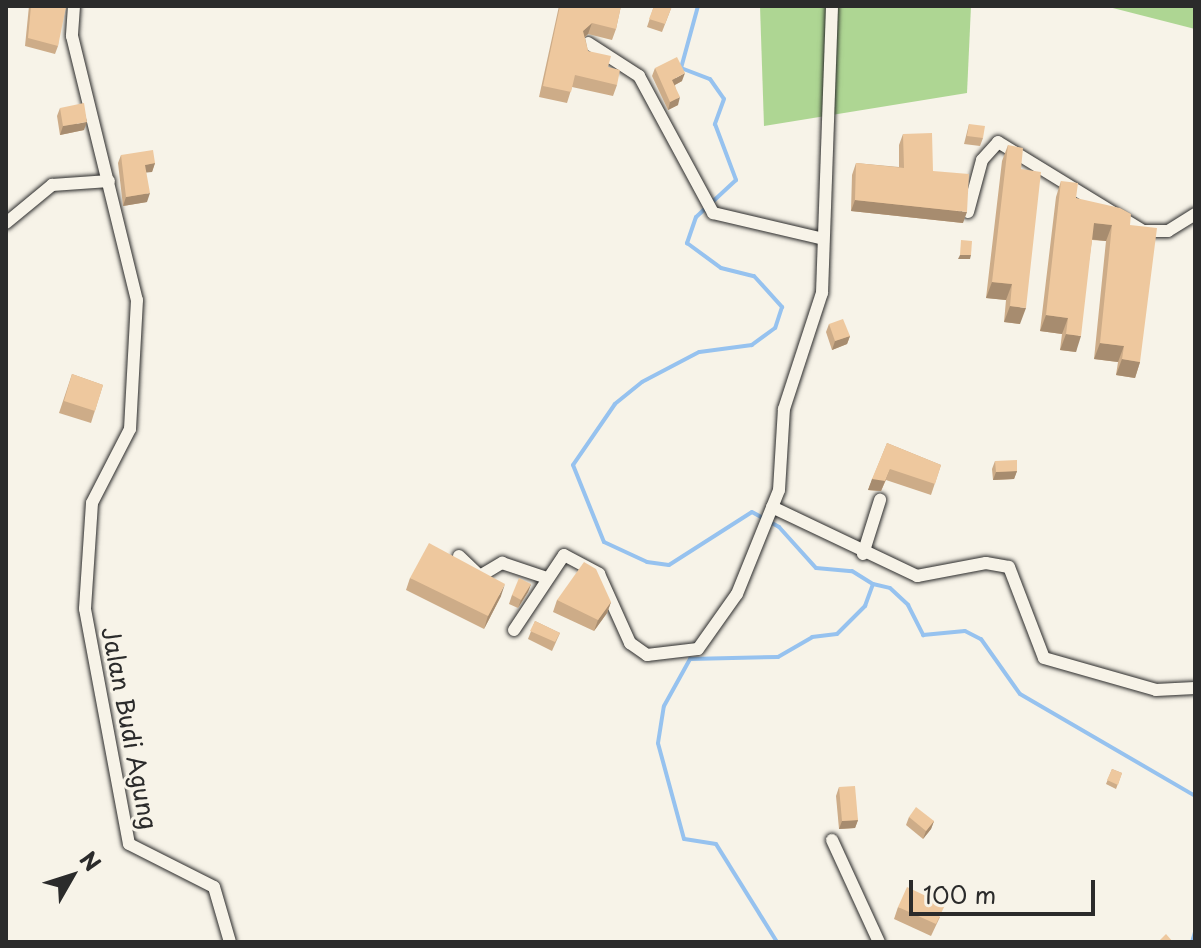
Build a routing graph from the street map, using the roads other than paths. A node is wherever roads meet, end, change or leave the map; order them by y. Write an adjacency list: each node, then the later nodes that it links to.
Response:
1 (74, 6): 4 (street, Jalan Budi Agung)
2 (832, 6): 8 (street)
3 (588, 43): 8 (street)
4 (109, 181): 7 (street); 17 (street, Jalan Budi Agung)
5 (968, 212): 6 (street)
6 (1195, 214)
7 (6, 223)
8 (820, 238): 10 (street)
9 (880, 500): 11 (street)
10 (770, 510): 11 (street); 13 (street)
11 (863, 554): 15 (street)
12 (459, 556): 13 (street)
13 (547, 578): 14 (street)
14 (514, 630)
15 (1195, 688)
16 (832, 840): 18 (street)
17 (230, 942)
18 (879, 942)

